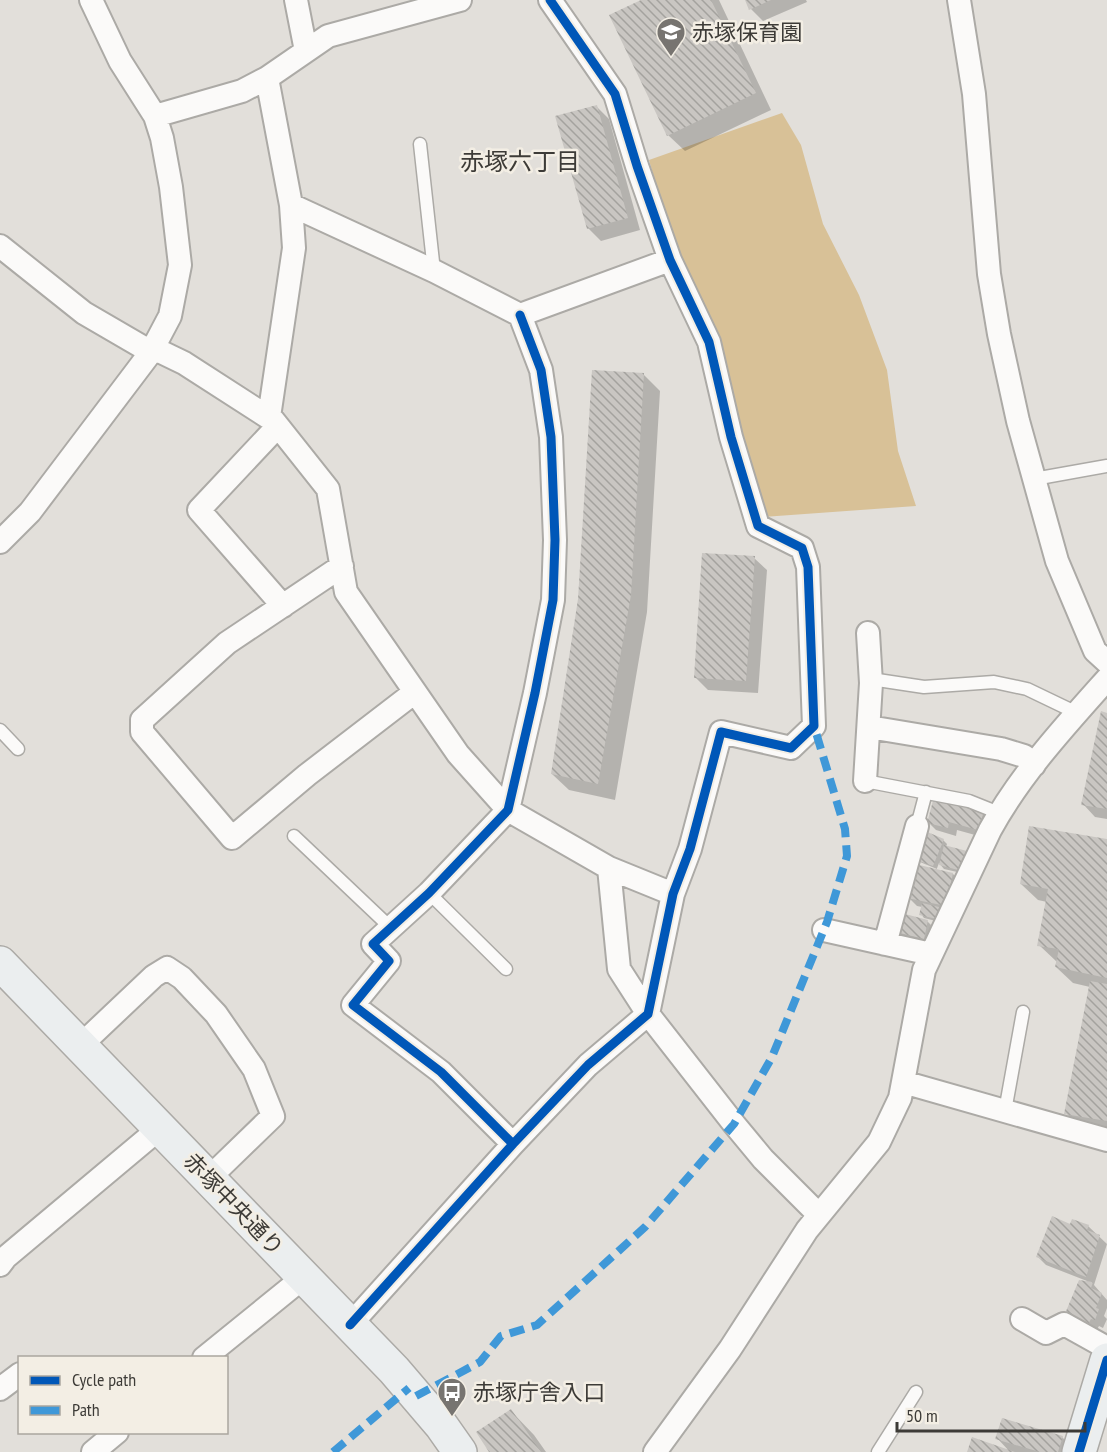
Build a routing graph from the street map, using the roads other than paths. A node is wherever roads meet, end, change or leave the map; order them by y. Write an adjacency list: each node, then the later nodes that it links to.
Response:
1 (91, 0): 8 (street)
2 (296, 0): 6 (street)
3 (459, 0): 6 (street)
4 (550, 0): 12 (street)
5 (959, 0): 18 (street)
6 (306, 51): 7 (street)
7 (267, 78): 8 (street); 10 (street)
8 (154, 116): 15 (street)
9 (420, 144): 13 (lane)
10 (291, 205): 13 (street); 16 (street)
11 (1, 249): 15 (street)
12 (670, 260): 14 (street); 40 (street)
13 (434, 272): 14 (street)
14 (520, 315): 34 (street)
15 (152, 350): 16 (street); 19 (street)
16 (273, 422): 20 (street); 21 (street)
17 (1107, 466): 18 (lane)
18 (1034, 478): 23 (street)
19 (0, 542)
20 (342, 566): 21 (street); 26 (street)
21 (283, 606): 26 (street)
22 (868, 633): 24 (street)
23 (1107, 662)
24 (871, 679): 27 (lane); 28 (street)
25 (1107, 680): 27 (street)
26 (415, 692): 34 (street)
27 (1077, 713): 31 (street)
28 (869, 727): 31 (street); 32 (street)
29 (0, 729): 30 (lane)
30 (18, 749)
31 (1034, 765): 35 (street)
32 (865, 781): 33 (lane)
33 (926, 792): 35 (lane); 36 (lane)
34 (508, 810): 38 (street); 39 (street)
35 (999, 813): 44 (street)
36 (916, 826): 43 (street)
37 (294, 836): 41 (lane)
38 (609, 868): 40 (street); 48 (street)
39 (429, 893): 41 (street); 46 (lane)
40 (673, 894): 48 (street)
41 (390, 928): 54 (street)
42 (824, 930): 43 (street)
43 (885, 944): 44 (street)
44 (931, 954): 50 (street)
45 (0, 963): 49 (street, 赤塚中央通り)
46 (506, 969)
47 (1023, 1012): 51 (lane)
48 (648, 1014): 54 (street); 56 (street)
49 (81, 1045): 52 (street, 赤塚中央通り); 55 (street)
50 (903, 1082): 51 (street); 56 (street)
51 (1005, 1112): 53 (street)
52 (160, 1128): 55 (street, 赤塚中央通り); 57 (street)
53 (1107, 1140)
54 (513, 1144): 60 (street)
55 (209, 1178): 58 (street, 赤塚中央通り)
56 (819, 1215): 69 (street)
57 (0, 1265)
58 (304, 1276): 60 (street, 赤塚中央通り); 62 (street)
59 (1022, 1319): 61 (street)
60 (351, 1325): 68 (street, 赤塚中央通り)
61 (1107, 1348)
62 (206, 1356)
63 (1107, 1360): 67 (street)
64 (18, 1376): 65 (street)
65 (0, 1389)
66 (916, 1392): 70 (lane)
67 (1101, 1403): 71 (street)
68 (460, 1452)
69 (655, 1452)
70 (878, 1452)
71 (1079, 1452)

